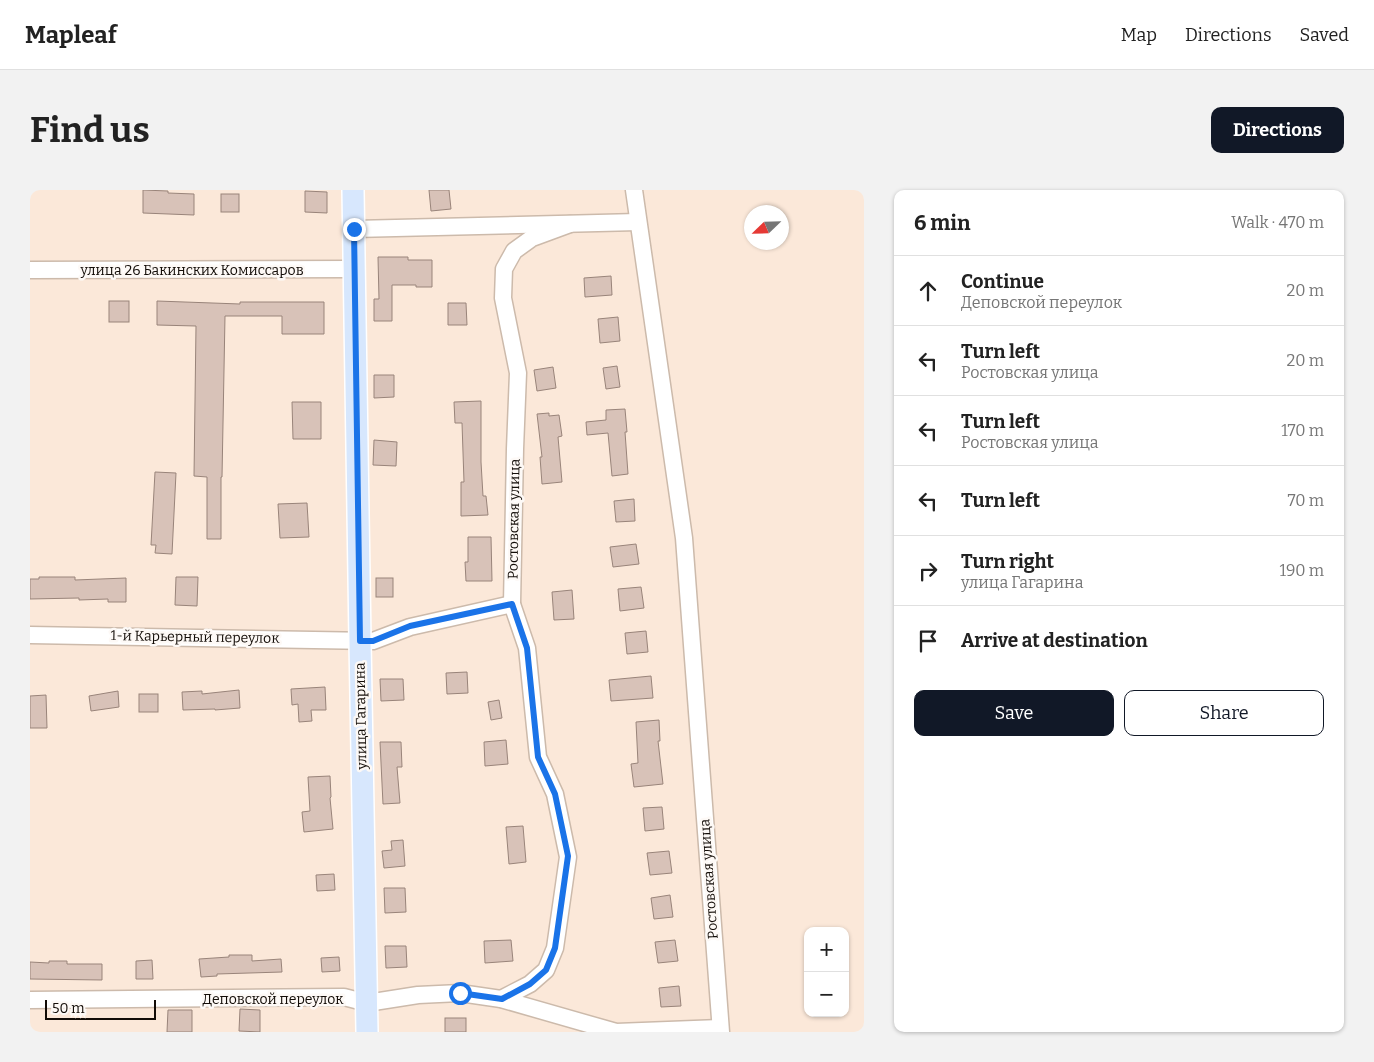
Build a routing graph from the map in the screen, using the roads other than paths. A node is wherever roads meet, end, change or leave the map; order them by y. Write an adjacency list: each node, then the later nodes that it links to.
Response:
1 (353, 190): 5 (main road, улица Гагарина)
2 (634, 190): 3 (street, Ростовская улица)
3 (638, 222): 4 (street); 14 (street, Ростовская улица)
4 (570, 224): 5 (street); 8 (street, Ростовская улица)
5 (354, 229): 6 (main road, улица Гагарина)
6 (355, 269): 7 (street, улица 26 Бакинских Комиссаров); 10 (main road, улица Гагарина)
7 (30, 270)
8 (512, 604): 10 (street, 1-й Карьерный переулок); 11 (street, Ростовская улица)
9 (30, 635): 10 (street, 1-й Карьерный переулок)
10 (360, 641): 13 (main road, улица Гагарина)
11 (502, 999): 13 (street, Деповской переулок); 14 (street, Деповской переулок)
12 (30, 1000): 13 (street, Деповской переулок)
13 (367, 1003): 15 (main road, улица Гагарина)
14 (720, 1030)
15 (367, 1032)

